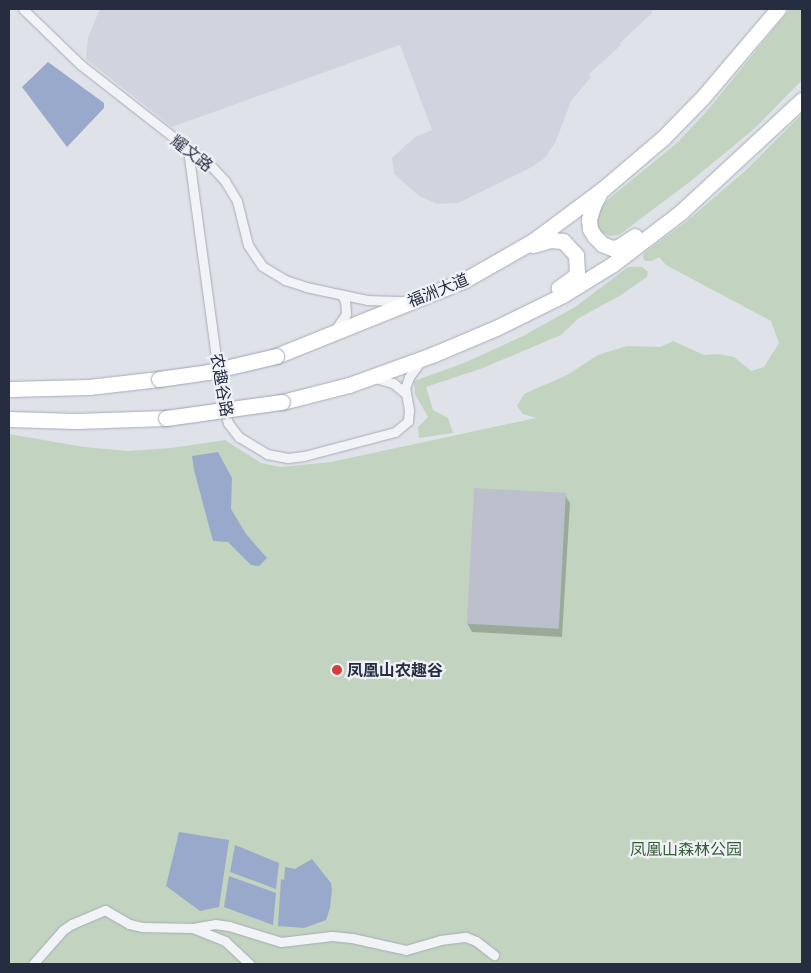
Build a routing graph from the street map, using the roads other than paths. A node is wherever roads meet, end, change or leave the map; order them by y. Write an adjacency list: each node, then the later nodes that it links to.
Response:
1 (23, 9): 4 (street, 耀文路)
2 (778, 9): 6 (main road, 福洲大道)
3 (802, 100): 5 (main road)
4 (188, 150): 8 (street, 耀文路); 15 (street, 农趣谷路)
5 (749, 150): 6 (main road); 10 (main road)
6 (603, 189): 7 (main road, 福洲大道)
7 (516, 252): 9 (main road, 福洲大道); 10 (main road)
8 (342, 295): 9 (street, 耀文路); 11 (street)
9 (414, 300): 11 (main road, 福洲大道)
10 (496, 328): 12 (main road)
11 (330, 334): 14 (main road, 福洲大道, bridge)
12 (424, 358): 13 (main road); 15 (street)
13 (372, 378): 15 (street); 16 (main road, bridge)
14 (9, 389)
15 (405, 393)
16 (9, 419)
17 (193, 928): 18 (street); 19 (street); 20 (street)
18 (494, 955)
19 (33, 964)
20 (250, 964)

